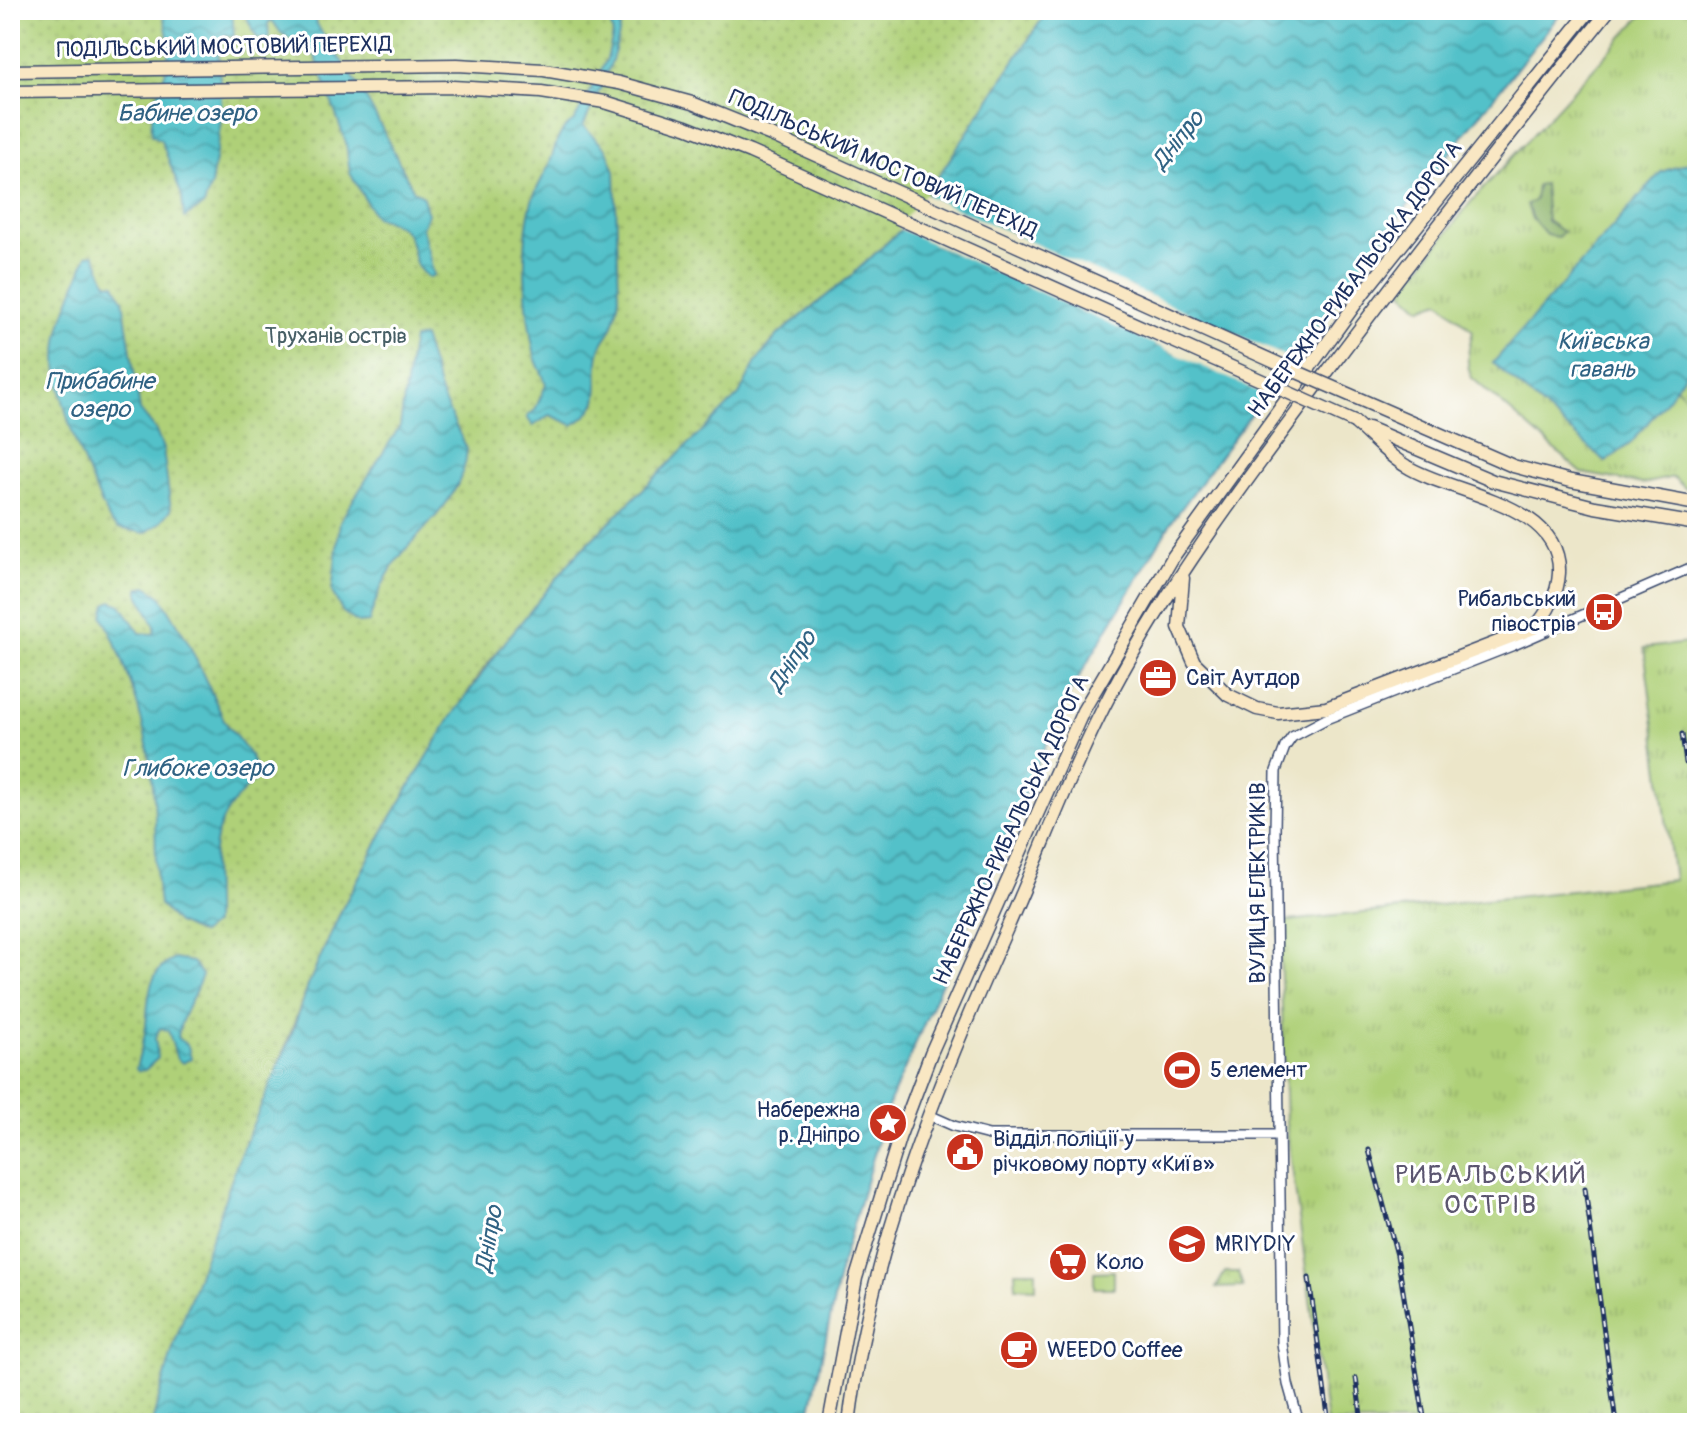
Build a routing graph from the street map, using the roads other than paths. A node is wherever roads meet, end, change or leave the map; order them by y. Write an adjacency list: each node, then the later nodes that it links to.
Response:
1 (1590, 10): 12 (main road, НАБЕРЕЖНО-РИБАЛЬСЬКА ДОРОГА)
2 (1609, 10): 9 (main road, НАБЕРЕЖНО-РИБАЛЬСЬКА ДОРОГА)
3 (10, 71): 6 (main road, ПОДІЛЬСЬКИЙ МОСТОВИЙ ПЕРЕХІД, bridge)
4 (10, 92): 5 (main road, ПОДІЛЬСЬКИЙ МОСТОВИЙ ПЕРЕХІД, bridge)
5 (1354, 422): 7 (main road, ПОДІЛЬСЬКИЙ МОСТОВИЙ ПЕРЕХІД); 9 (main road)
6 (1697, 504)
7 (1697, 524)
8 (1697, 565): 11 (street, ВУЛИЦЯ ЕЛЕКТРИКІВ)
9 (1183, 571): 10 (main road, НАБЕРЕЖНО-РИБАЛЬСЬКА ДОРОГА)
10 (929, 1115): 11 (street); 13 (main road, НАБЕРЕЖНО-РИБАЛЬСЬКА ДОРОГА)
11 (1278, 1135): 14 (street, ВУЛИЦЯ ЕЛЕКТРИКІВ)
12 (829, 1423)
13 (849, 1423)
14 (1299, 1423)

